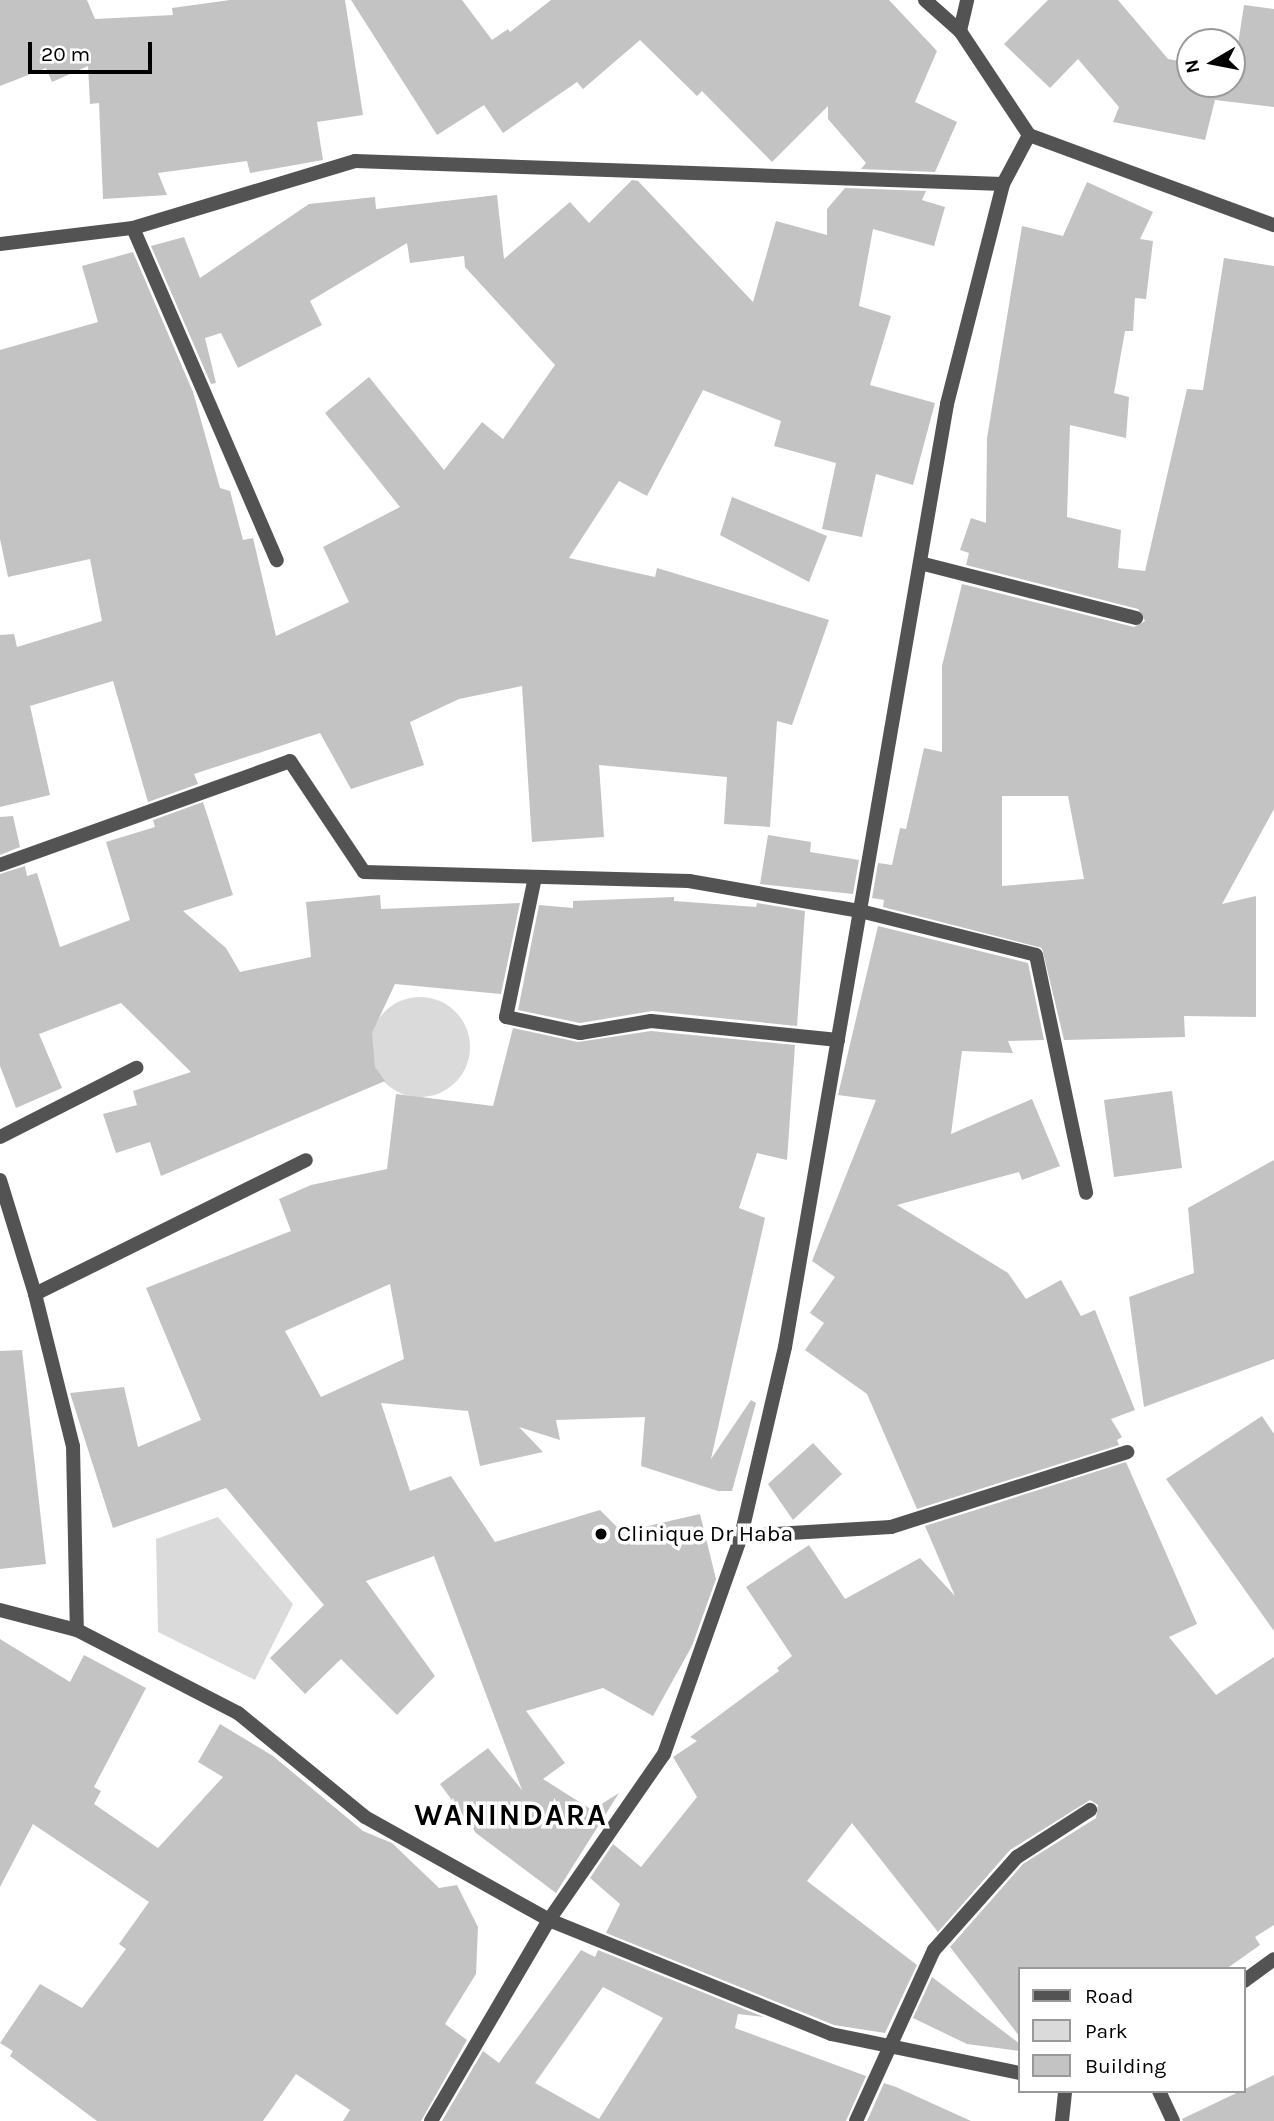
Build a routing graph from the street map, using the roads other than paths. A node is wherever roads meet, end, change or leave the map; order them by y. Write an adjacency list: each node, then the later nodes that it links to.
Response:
1 (925, 0): 3 (street)
2 (967, 0): 3 (street)
3 (960, 31): 4 (street)
4 (1029, 135): 5 (street); 6 (street)
5 (1003, 184): 7 (street); 10 (street)
6 (1274, 225)
7 (133, 228): 8 (street); 9 (street)
8 (0, 244)
9 (277, 560)
10 (920, 563): 11 (street); 14 (street)
11 (1136, 618)
12 (0, 865): 13 (street)
13 (535, 877): 14 (street); 15 (street)
14 (860, 911): 15 (street); 20 (street)
15 (838, 1040): 23 (street)
16 (136, 1069): 17 (street)
17 (0, 1137)
18 (306, 1160): 21 (street)
19 (0, 1180): 21 (street)
20 (1086, 1193)
21 (35, 1294): 25 (street)
22 (1127, 1452): 23 (street)
23 (741, 1536): 27 (street)
24 (0, 1609): 25 (street)
25 (77, 1630): 27 (street)
26 (1090, 1810): 30 (street)
27 (549, 1920): 30 (street); 34 (street)
28 (1274, 1959): 29 (street)
29 (1246, 1980)
30 (892, 2047): 31 (street); 35 (street)
31 (1018, 2073)
32 (1065, 2093): 36 (street)
33 (1159, 2093): 37 (street)
34 (431, 2121)
35 (856, 2121)
36 (1062, 2121)
37 (1173, 2121)

